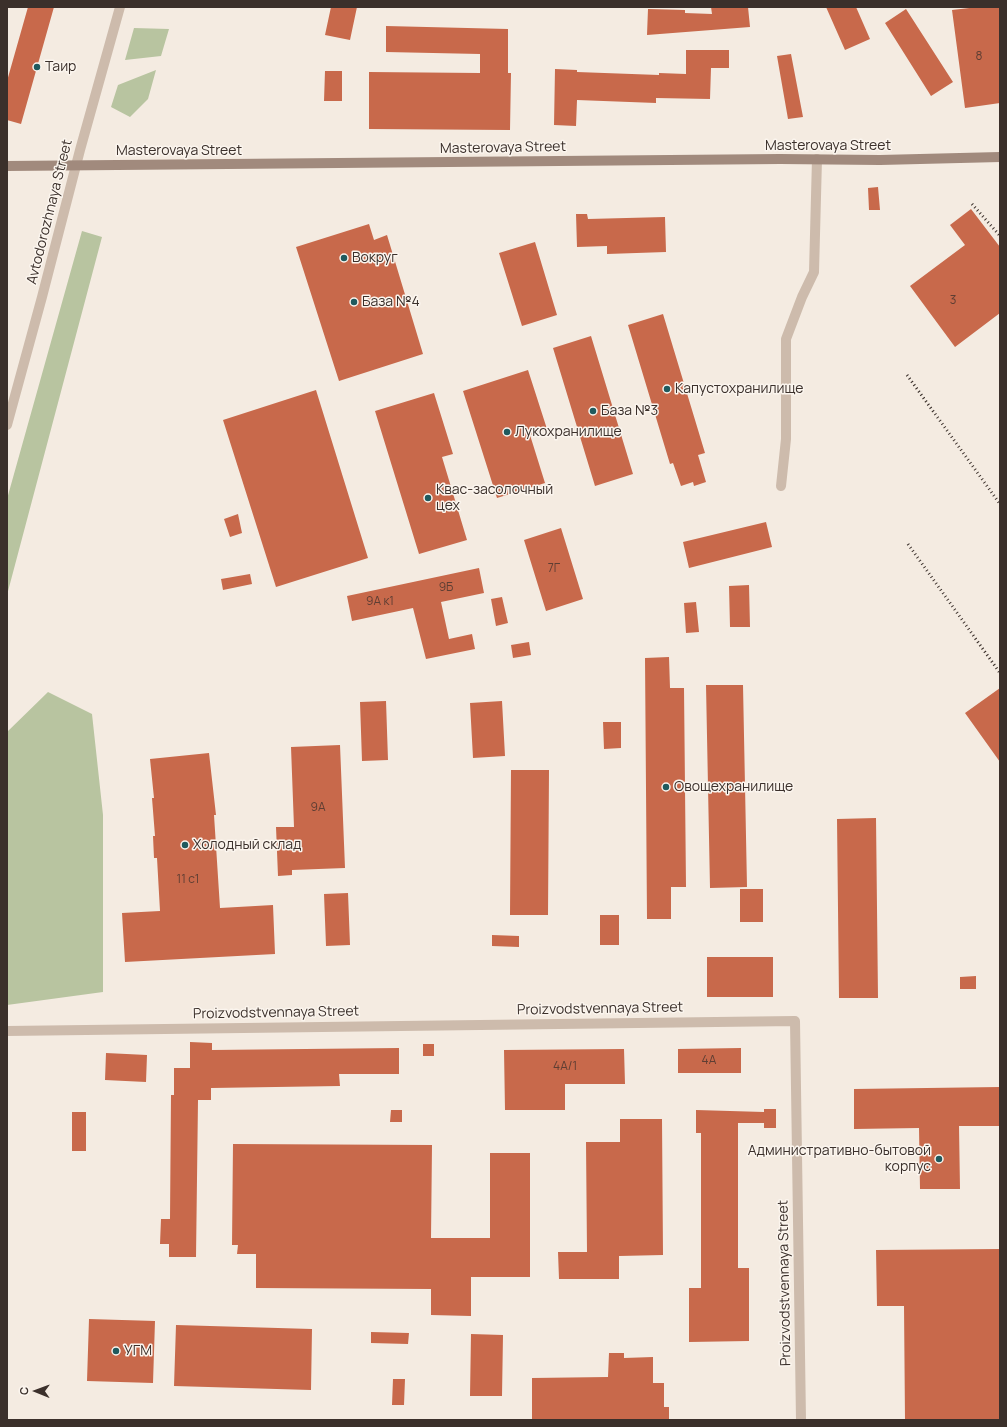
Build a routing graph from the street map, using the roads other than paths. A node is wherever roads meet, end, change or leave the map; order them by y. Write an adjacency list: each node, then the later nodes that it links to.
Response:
1 (120, 7): 5 (street, Avtodorozhnaya Street)
2 (1000, 157): 3 (main road, Masterovaya Street)
3 (817, 160): 5 (main road, Masterovaya Street); 7 (street)
4 (7, 166): 5 (main road, Masterovaya Street)
5 (75, 166): 6 (street, Avtodorozhnaya Street)
6 (7, 425)
7 (781, 486)
8 (7, 1031): 9 (street, Proizvodstvennaya Street)
9 (801, 1420)

